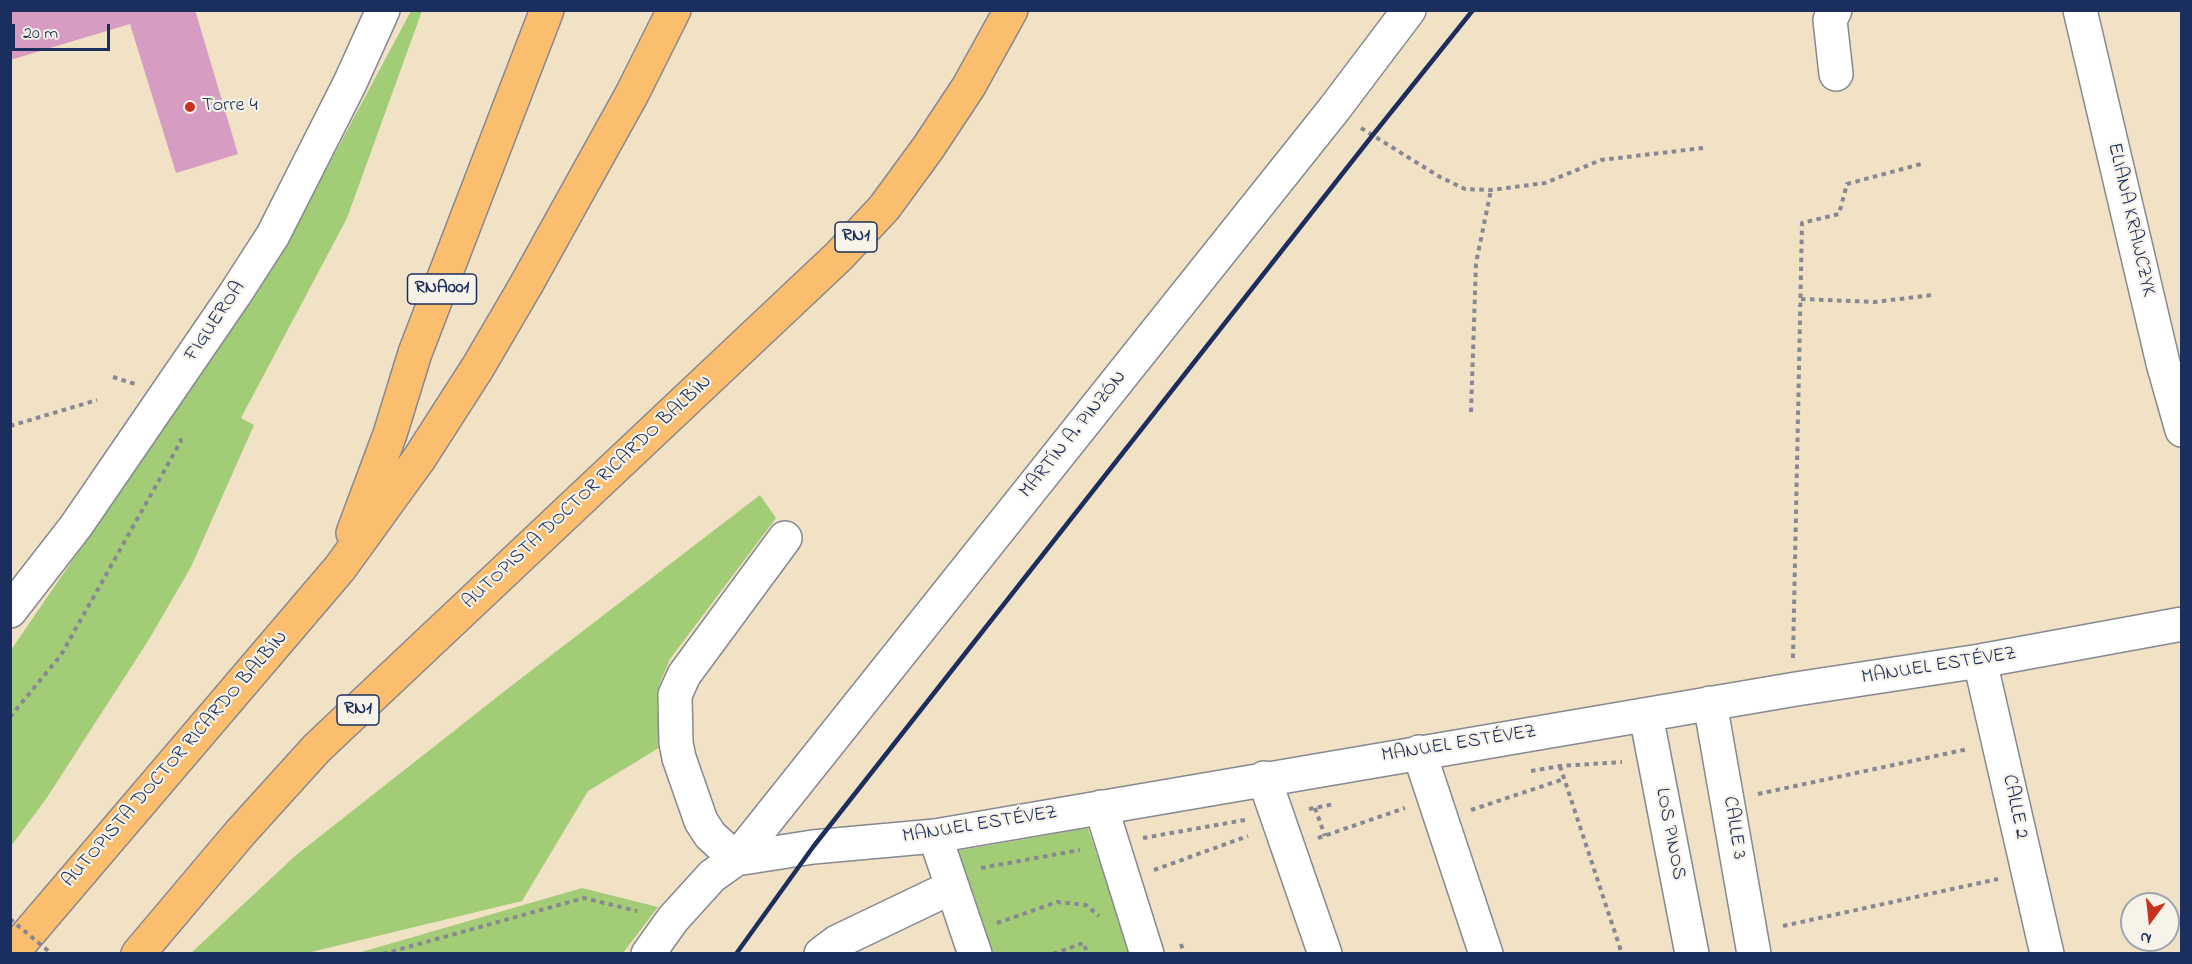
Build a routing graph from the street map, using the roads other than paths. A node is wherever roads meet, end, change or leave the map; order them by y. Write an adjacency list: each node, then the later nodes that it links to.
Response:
1 (383, 10): 12 (street, FIGUEROA)
2 (547, 10): 11 (highway, RNA001)
3 (674, 10): 11 (highway, AUTOPISTA DOCTOR RICARDO BALBÍN)
4 (1011, 10): 25 (highway, AUTOPISTA DOCTOR RICARDO BALBÍN / RN1)
5 (1409, 10): 21 (street, MARTÍN A. PINZÓN)
6 (1835, 10): 8 (street)
7 (2080, 10): 9 (street, ELIANA KRAWCZYK)
8 (1836, 74)
9 (2181, 430)
10 (785, 538): 21 (street)
11 (340, 568): 23 (highway, AUTOPISTA DOCTOR RICARDO BALBÍN)
12 (10, 611)
13 (2181, 624): 14 (street, MANUEL ESTÉVEZ)
14 (1980, 661): 15 (street, MANUEL ESTÉVEZ); 33 (street, CALLE 2)
15 (1710, 703): 16 (street, MANUEL ESTÉVEZ); 24 (street, CALLE 3)
16 (1646, 715): 17 (street, MANUEL ESTÉVEZ); 32 (street, LOS PINOS)
17 (1419, 752): 18 (street, MANUEL ESTÉVEZ); 31 (street)
18 (1264, 778): 19 (street, MANUEL ESTÉVEZ); 30 (street)
19 (1101, 807): 20 (street, MANUEL ESTÉVEZ); 29 (street)
20 (935, 836): 21 (street, MANUEL ESTÉVEZ); 22 (street)
21 (736, 859): 26 (street)
22 (952, 887): 27 (street); 28 (street)
23 (13, 940)
24 (1752, 943)
25 (138, 954)
26 (648, 954)
27 (821, 954)
28 (975, 954)
29 (1147, 954)
30 (1325, 954)
31 (1486, 954)
32 (1692, 954)
33 (2047, 954)

